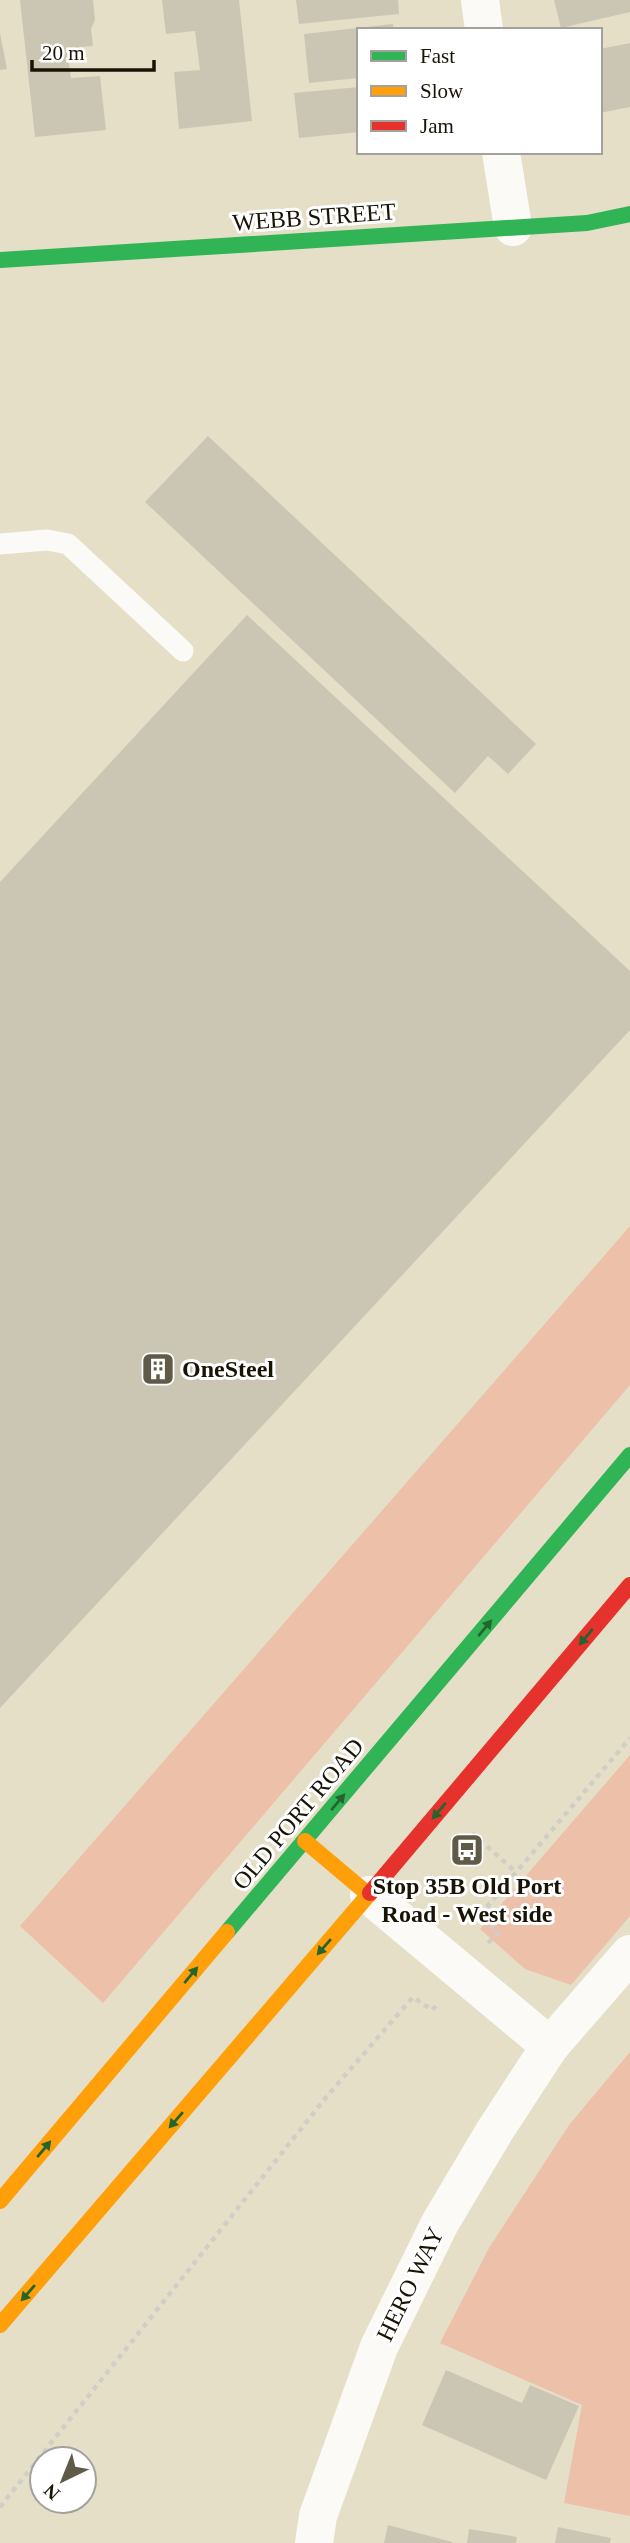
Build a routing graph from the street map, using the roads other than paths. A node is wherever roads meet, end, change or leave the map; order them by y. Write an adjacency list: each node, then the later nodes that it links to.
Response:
1 (480, 0): 2 (street)
2 (484, 28)
3 (501, 154): 5 (street)
4 (630, 215): 5 (main road, WEBB STREET)
5 (513, 227): 6 (main road, WEBB STREET)
6 (0, 260)
7 (0, 544): 8 (lane)
8 (183, 651)
9 (630, 1455): 11 (main road, OLD PORT ROAD, one-way to 9)
10 (630, 1585): 12 (main road, one-way to 12)
11 (305, 1841): 12 (main road); 15 (main road, OLD PORT ROAD, one-way to 11)
12 (369, 1895): 14 (street); 16 (main road, one-way to 16)
13 (630, 1954): 14 (street, HERO WAY)
14 (550, 2046): 17 (street, HERO WAY)
15 (0, 2201)
16 (0, 2325)
17 (314, 2543)

